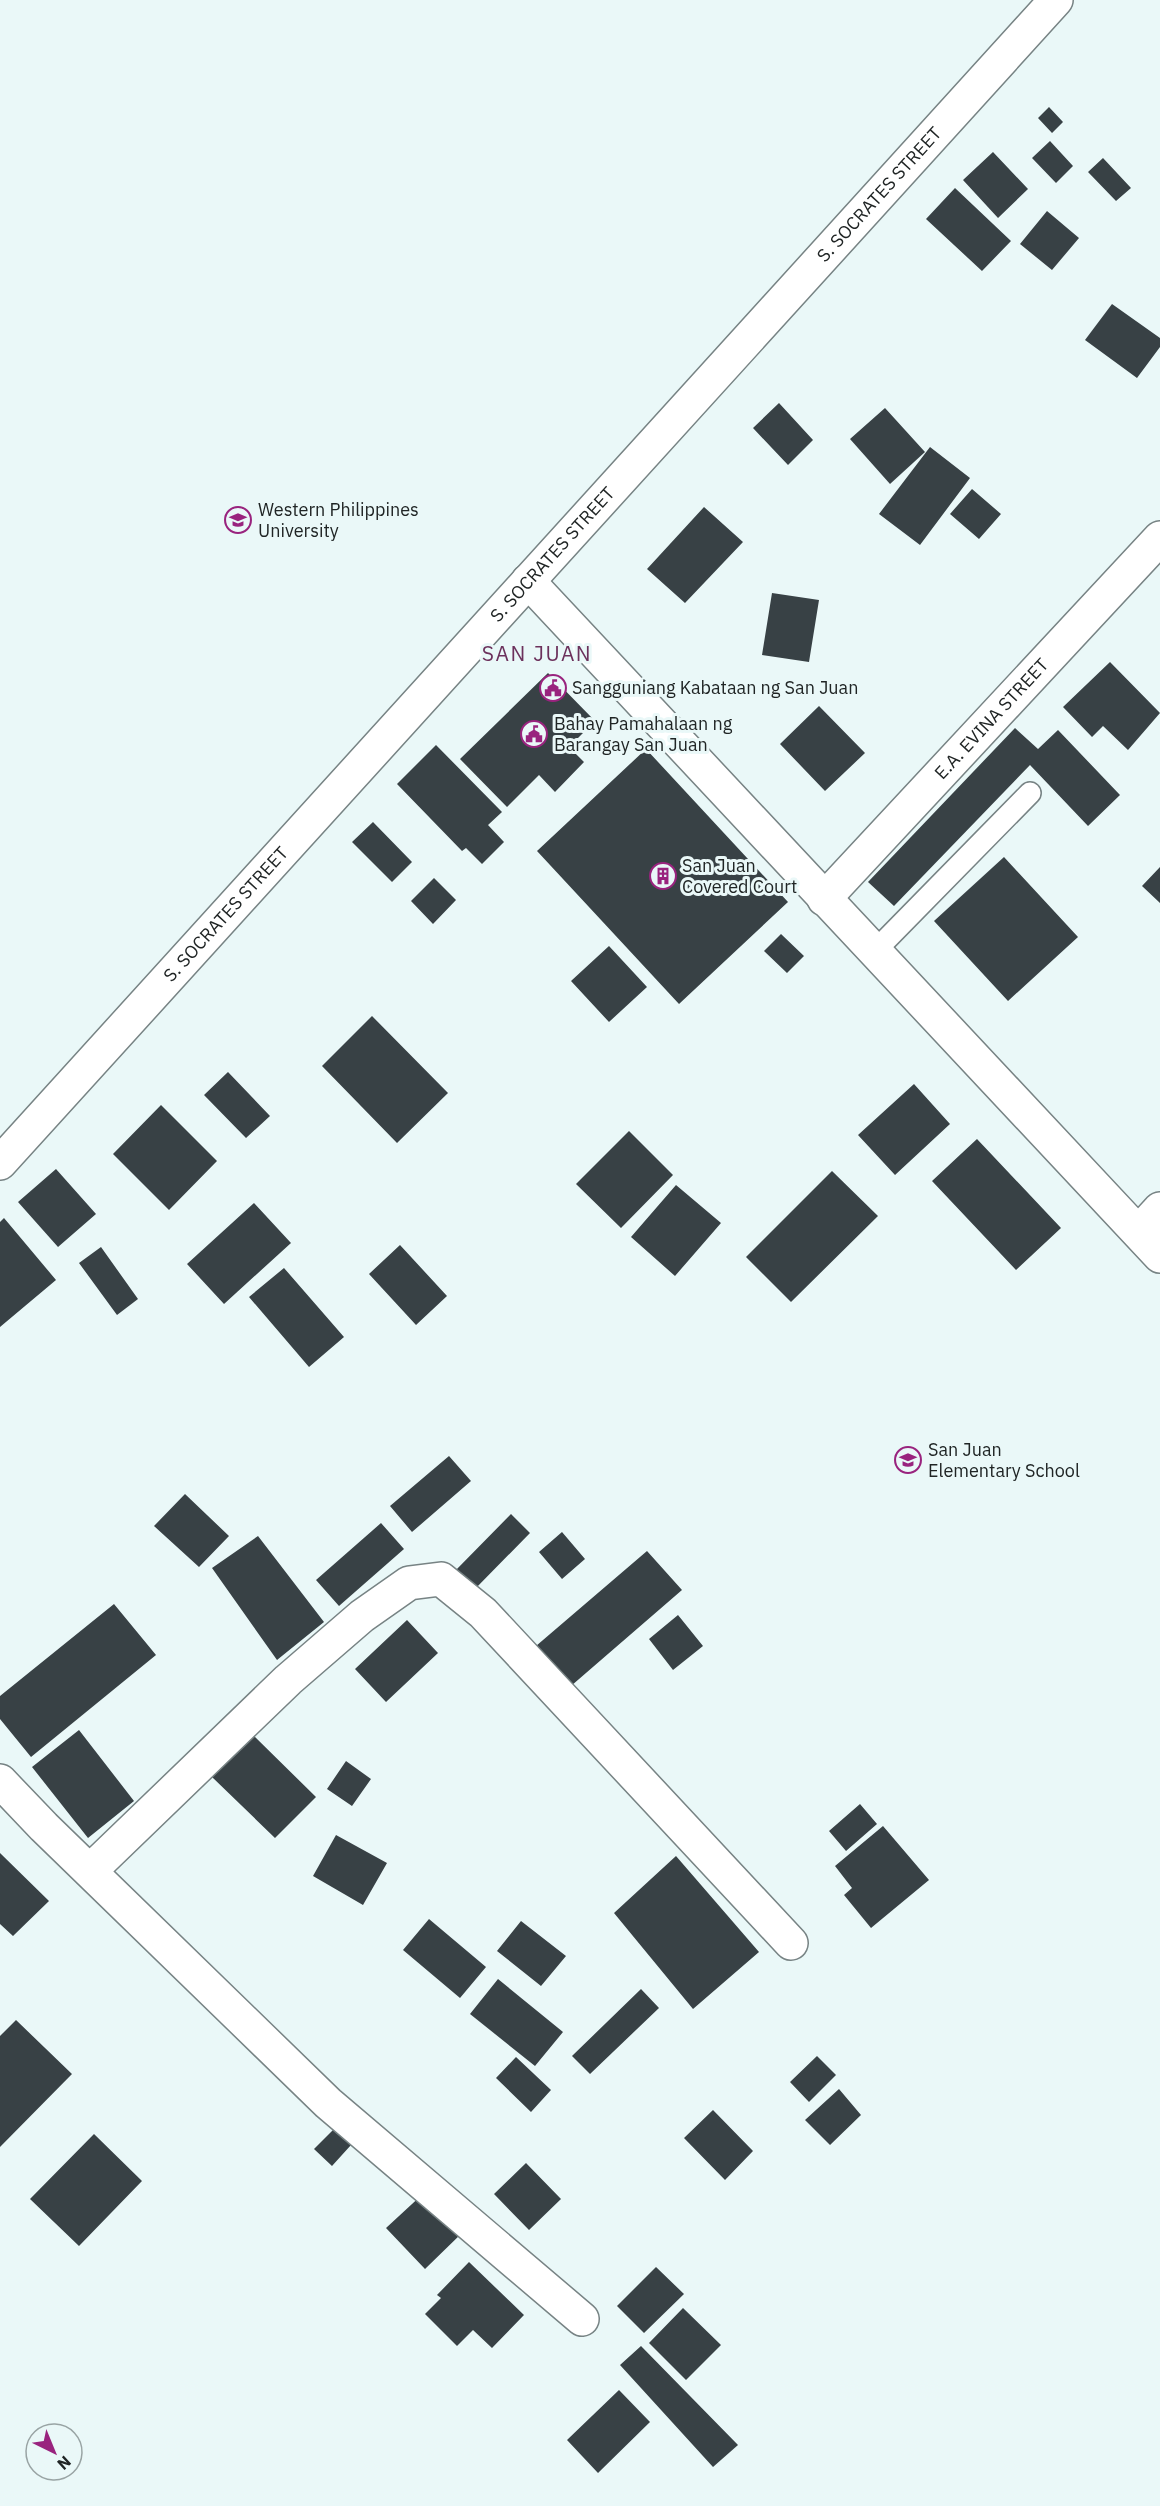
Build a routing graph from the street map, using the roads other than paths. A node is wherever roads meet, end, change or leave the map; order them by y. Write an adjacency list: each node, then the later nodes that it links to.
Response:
1 (1056, 0): 3 (street, S. SOCRATES STREET)
2 (1160, 538): 5 (street, E.A. EVINA STREET)
3 (528, 581): 5 (street); 7 (street, S. SOCRATES STREET)
4 (1030, 793): 6 (lane)
5 (824, 899): 6 (street)
6 (874, 952): 8 (street)
7 (0, 1163)
8 (1149, 1220): 9 (street)
9 (1160, 1256)
10 (0, 1781): 11 (street)
11 (90, 1871): 12 (street); 13 (street)
12 (791, 1942)
13 (582, 2319)

